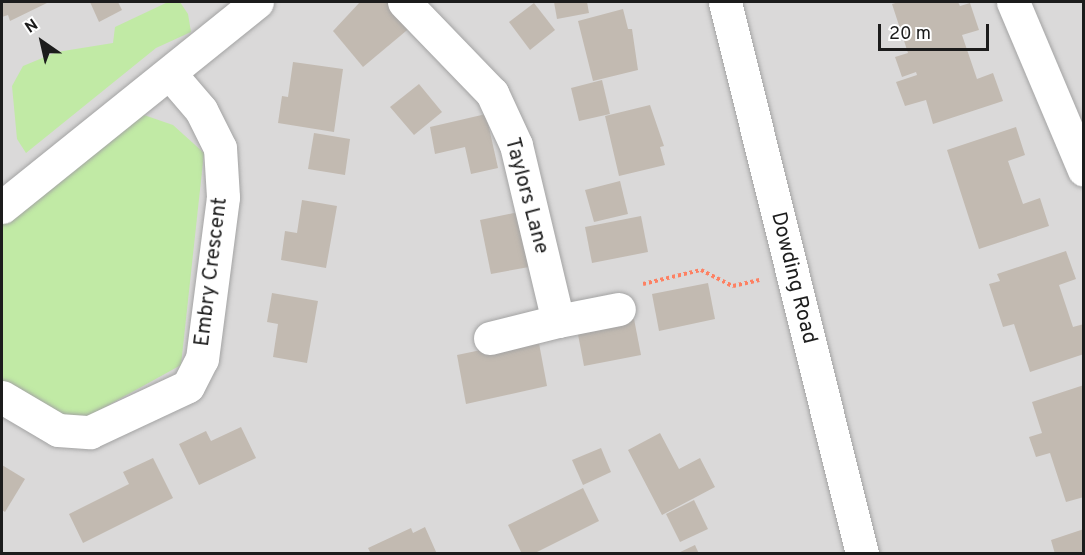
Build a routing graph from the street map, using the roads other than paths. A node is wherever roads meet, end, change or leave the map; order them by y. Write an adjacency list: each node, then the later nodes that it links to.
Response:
1 (257, 2): 5 (street)
2 (404, 2): 9 (street, Taylors Lane)
3 (725, 2): 12 (street, Dowding Road)
4 (1013, 2): 6 (street)
5 (170, 74): 7 (street); 11 (street, Embry Crescent)
6 (1083, 170)
7 (2, 207)
8 (619, 309): 9 (street)
9 (558, 321): 10 (street)
10 (489, 338)
11 (2, 397)
12 (862, 554)

